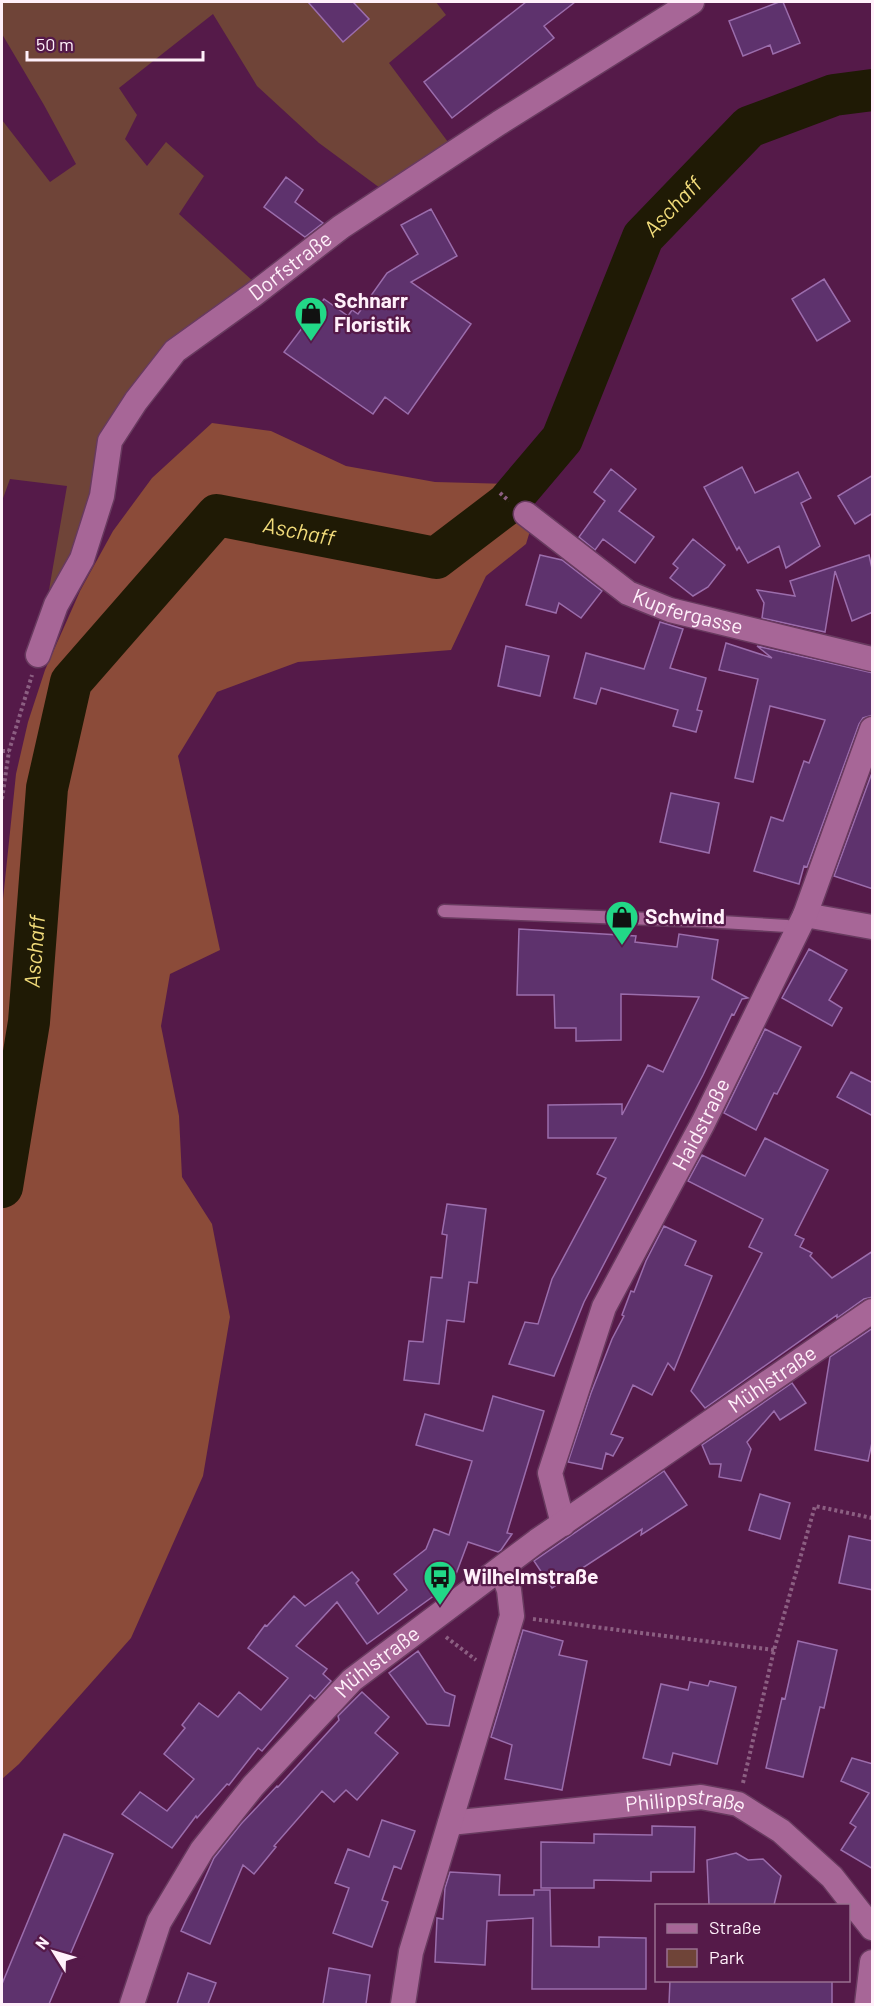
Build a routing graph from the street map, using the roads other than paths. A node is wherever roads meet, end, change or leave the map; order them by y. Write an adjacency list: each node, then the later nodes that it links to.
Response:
1 (692, 2): 3 (street, Dorfstraße)
2 (526, 514): 4 (street, Kupfergasse)
3 (38, 655)
4 (873, 659)
5 (873, 729): 7 (street, Haidstraße)
6 (444, 911): 7 (lane)
7 (800, 925): 8 (street); 10 (street, Haidstraße)
8 (873, 927)
9 (873, 1311): 10 (street, Mühlstraße)
10 (563, 1524): 11 (street, Mühlstraße)
11 (501, 1569): 12 (street); 15 (street, Mühlstraße)
12 (450, 1823): 13 (street, Philippstraße); 16 (street)
13 (873, 1928)
14 (873, 1962): 17 (street)
15 (132, 2004)
16 (403, 2004)
17 (867, 2004)

